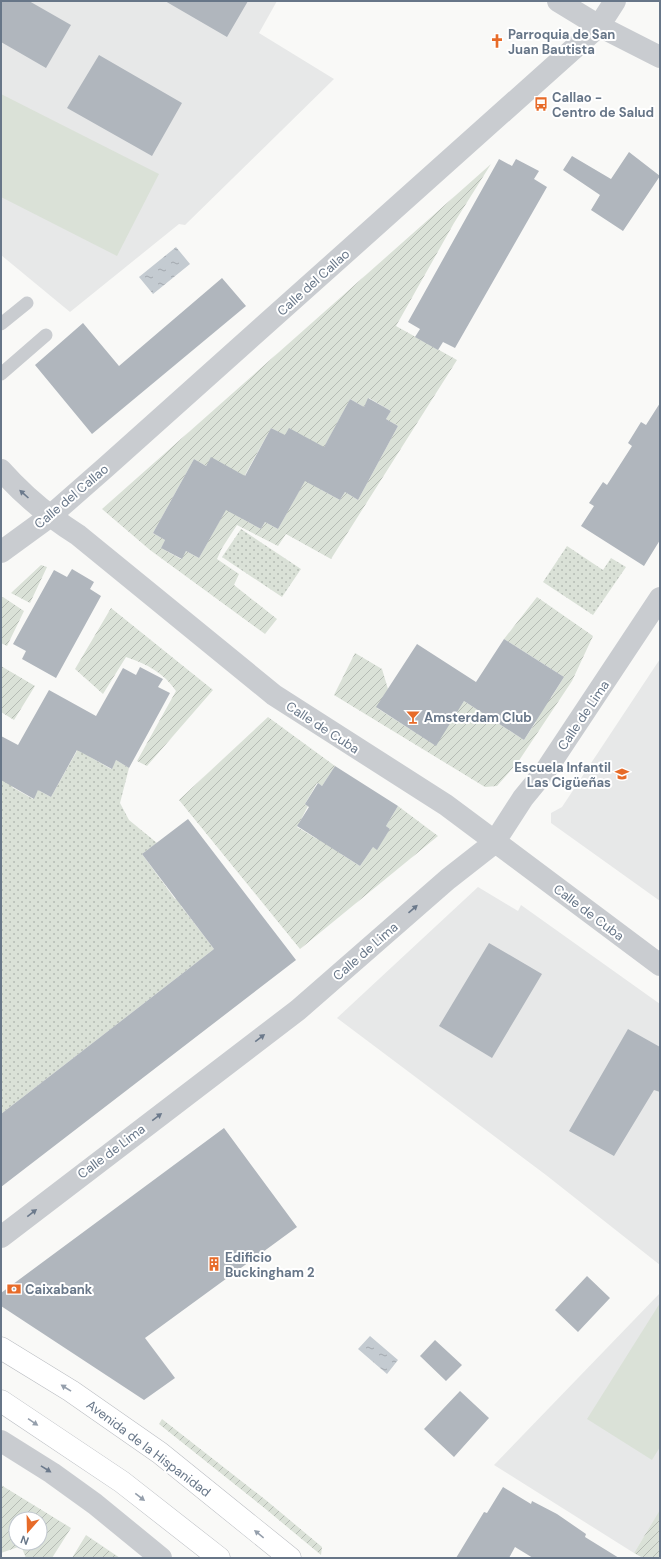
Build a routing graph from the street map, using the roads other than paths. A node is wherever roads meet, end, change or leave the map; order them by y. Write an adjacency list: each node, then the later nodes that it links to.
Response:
1 (558, 1): 3 (street)
2 (615, 1): 3 (street, Calle del Callao)
3 (599, 26): 4 (street); 10 (street, Calle del Callao)
4 (660, 57)
5 (27, 303): 6 (lane)
6 (1, 324)
7 (46, 335): 8 (lane)
8 (1, 374)
9 (1, 470): 10 (street, Calle de Cuba, one-way to 9)
10 (49, 516): 11 (street, Calle del Callao); 13 (street, Calle de Cuba)
11 (1, 552)
12 (660, 598): 13 (street, Calle de Lima)
13 (494, 843): 14 (street, Calle de Cuba); 15 (street, Calle de Lima, one-way to 13)
14 (660, 965)
15 (1, 1237)
16 (1, 1348): 21 (main road, Avenida de la Hispanidad, one-way to 16)
17 (1, 1401): 20 (main road, one-way to 20)
18 (1, 1441): 19 (street, one-way to 19)
19 (161, 1558)
20 (219, 1558)
21 (290, 1558)

